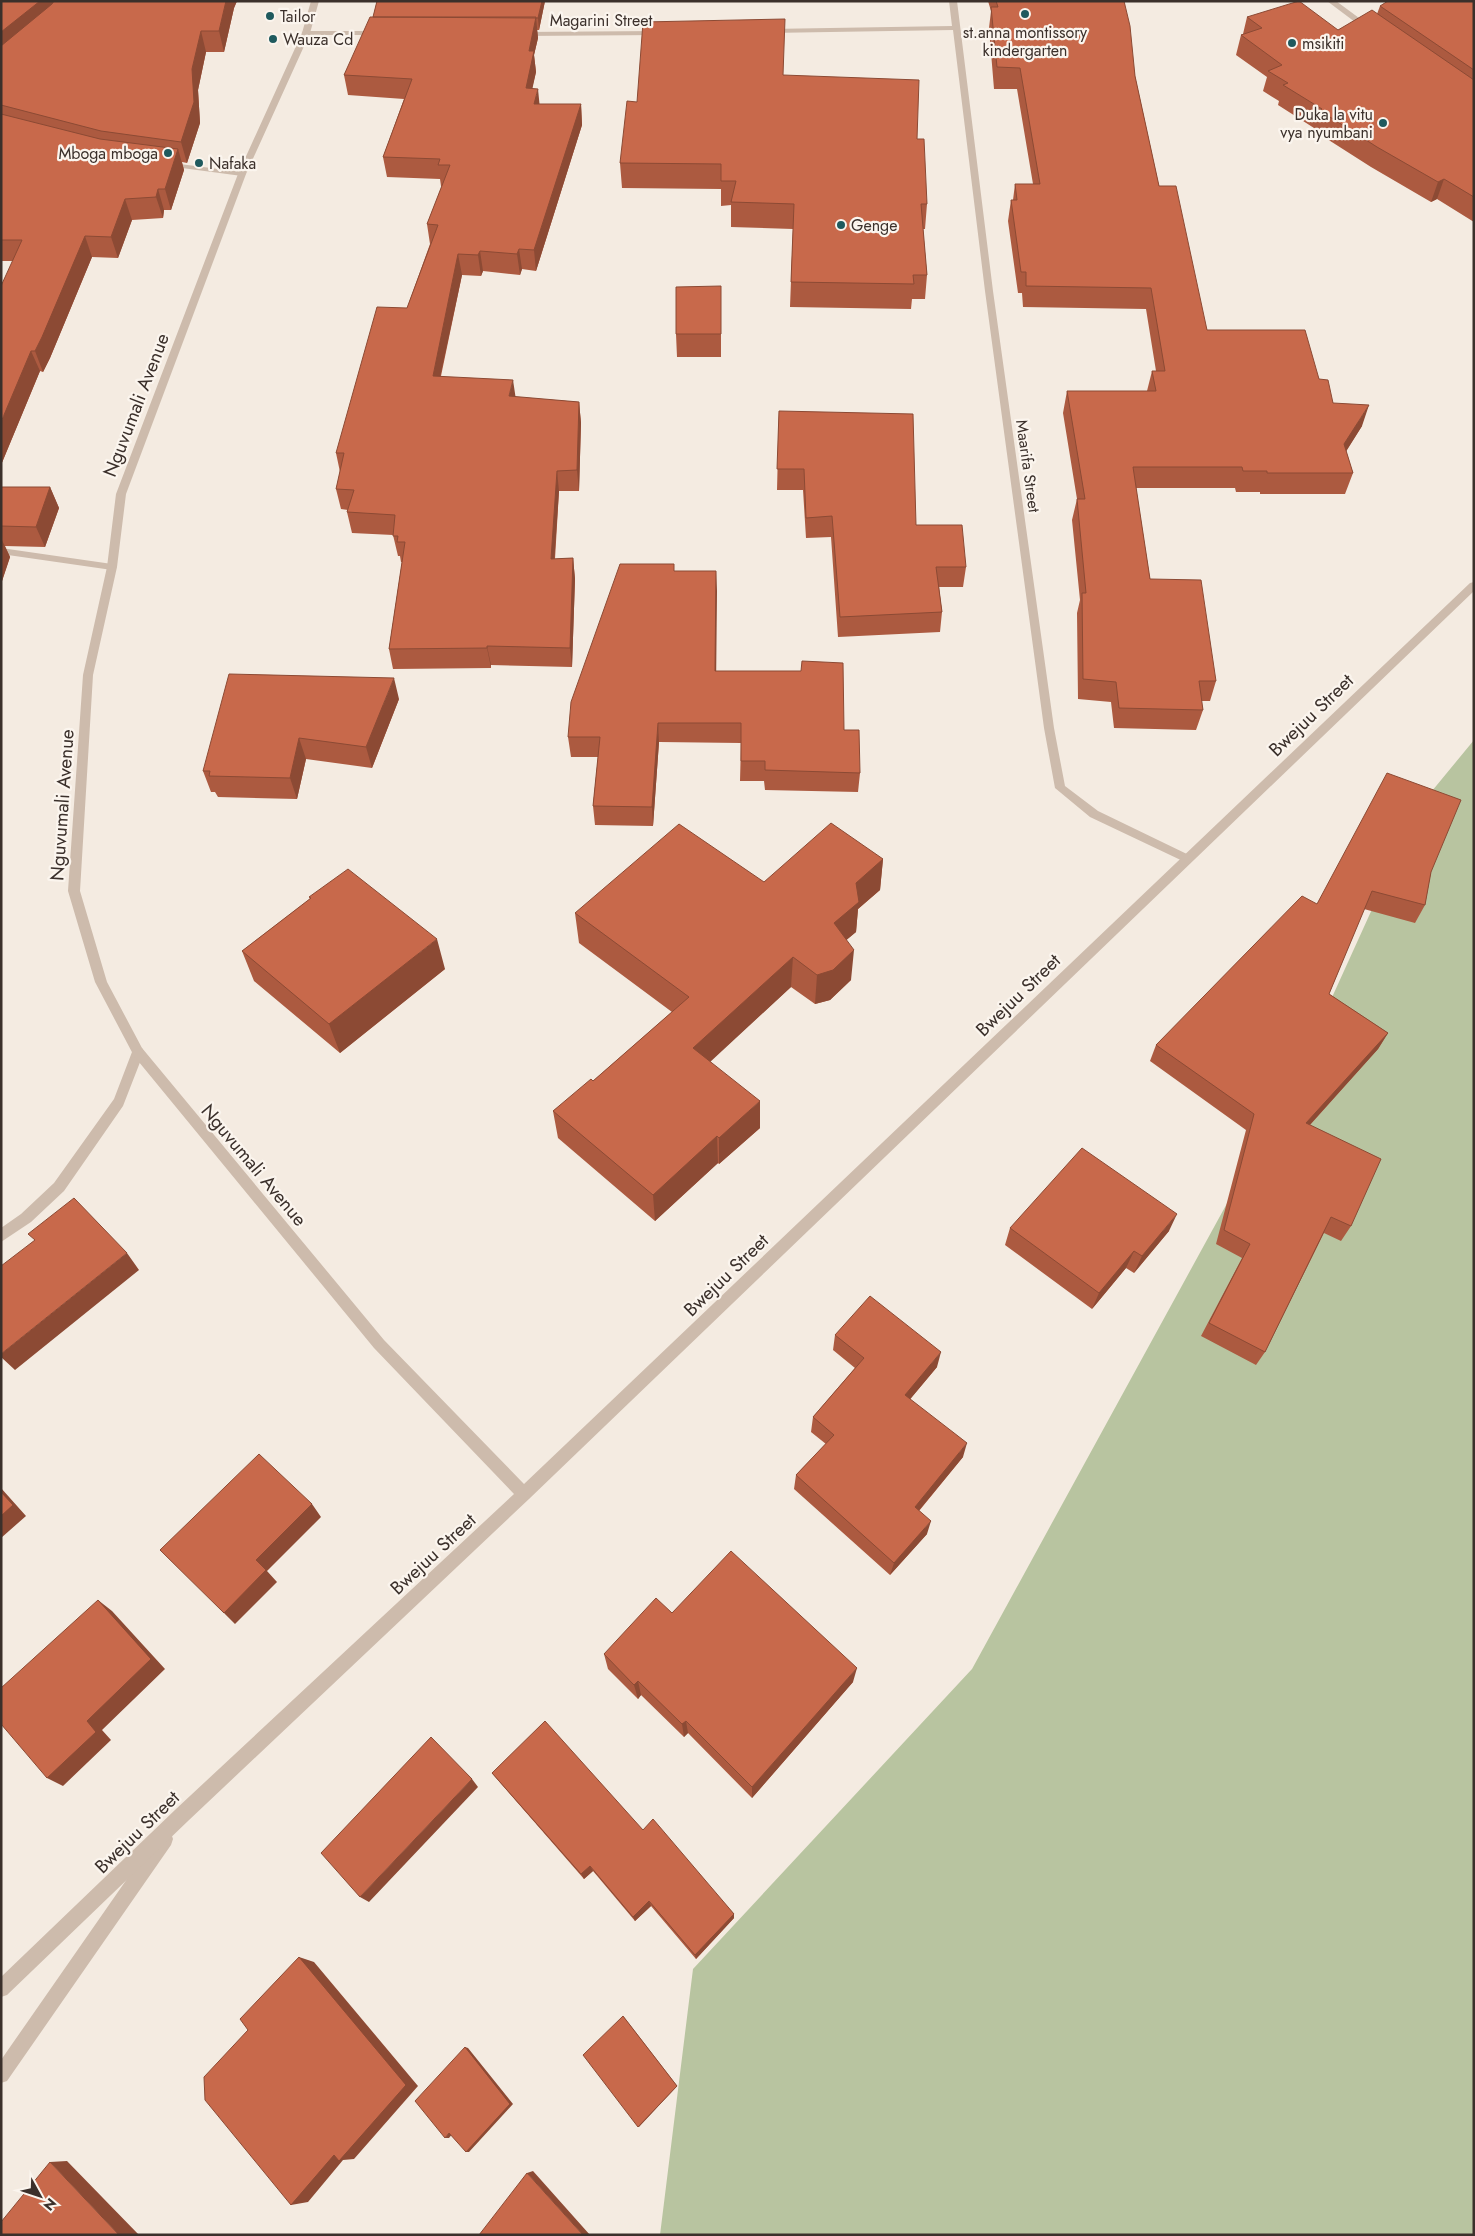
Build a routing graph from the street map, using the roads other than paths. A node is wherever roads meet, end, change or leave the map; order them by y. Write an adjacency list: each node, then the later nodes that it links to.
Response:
1 (315, 1): 6 (street, Nguvumali Avenue)
2 (953, 1): 4 (street, Maarifa Street)
3 (1331, 1): 10 (street)
4 (956, 28): 5 (street); 16 (street, Maarifa Street)
5 (757, 32)
6 (306, 33): 7 (street); 12 (street, Nguvumali Avenue)
7 (384, 33)
8 (668, 33): 9 (street, Magarini Street)
9 (511, 34)
10 (1378, 34)
11 (155, 163): 12 (street)
12 (242, 174): 14 (street, Nguvumali Avenue)
13 (1, 551): 14 (street)
14 (112, 567): 17 (street, Nguvumali Avenue)
15 (1474, 585): 16 (street, Bwejuu Street)
16 (1187, 859): 19 (street, Bwejuu Street)
17 (138, 1052): 18 (street); 19 (street, Nguvumali Avenue)
18 (1, 1236)
19 (524, 1494): 20 (street, Bwejuu Street)
20 (182, 1815): 21 (street, Bwejuu Street); 22 (street)
21 (1, 1989)
22 (1, 2074)

